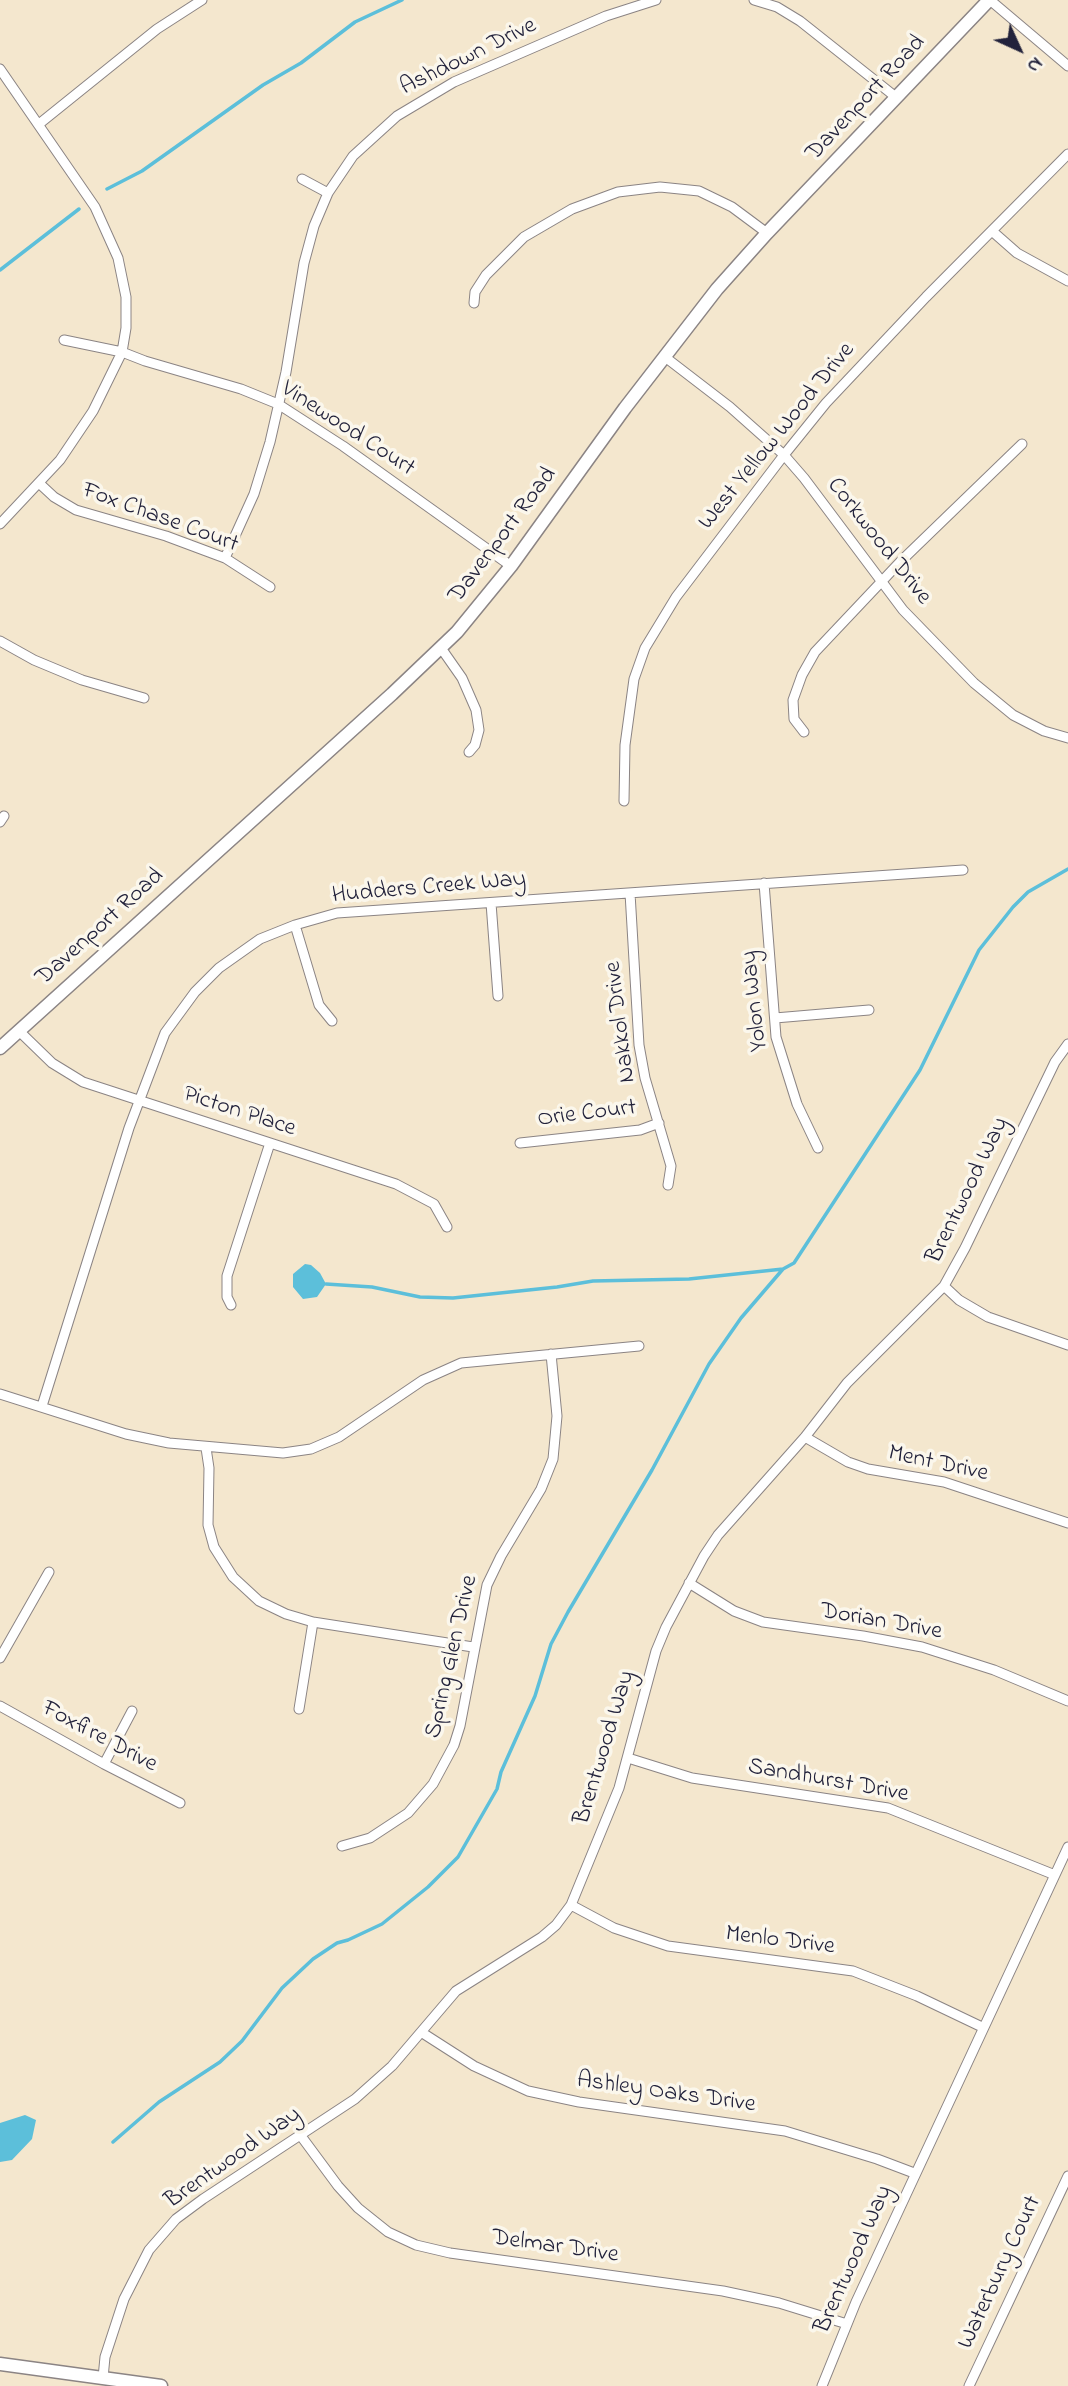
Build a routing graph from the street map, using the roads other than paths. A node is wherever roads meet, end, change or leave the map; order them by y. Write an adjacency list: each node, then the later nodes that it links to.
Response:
1 (202, 0): 8 (street)
2 (656, 0): 11 (street, Ashdown Drive)
3 (754, 0): 7 (street)
4 (990, 0): 5 (street); 7 (street, Davenport Road)
5 (1068, 66)
6 (0, 69): 8 (street)
7 (897, 98): 13 (street, Davenport Road)
8 (39, 124): 17 (street)
9 (1068, 154): 12 (street, West Yellow Wood Drive)
10 (302, 179): 11 (street)
11 (328, 193): 19 (street, Ashdown Drive)
12 (992, 231): 14 (street); 21 (street, West Yellow Wood Drive)
13 (767, 233): 15 (street); 18 (street, Davenport Road)
14 (1068, 281)
15 (474, 303)
16 (64, 340): 17 (street, Vinewood Court)
17 (122, 352): 19 (street, Vinewood Court); 22 (street)
18 (665, 357): 21 (street, Corkwood Drive); 25 (street, Davenport Road)
19 (278, 404): 24 (street, Ashdown Drive); 25 (street, Vinewood Court)
20 (1022, 444): 26 (street)
21 (784, 455): 26 (street, Corkwood Drive); 34 (street, West Yellow Wood Drive)
22 (40, 484): 23 (street); 24 (street, Fox Chase Court)
23 (0, 524)
24 (225, 558): 27 (street, Fox Chase Court)
25 (511, 566): 29 (street, Davenport Road)
26 (881, 582): 31 (street); 32 (street, Corkwood Drive)
27 (270, 587)
28 (0, 641): 30 (street)
29 (441, 648): 33 (street); 44 (street, Davenport Road)
30 (144, 698)
31 (804, 732)
32 (1068, 738)
33 (469, 752)
34 (624, 801)
35 (964, 870): 36 (street, Hudders Creek Way)
36 (764, 883): 37 (street, Hudders Creek Way); 42 (street, Yolon Way)
37 (630, 893): 38 (street, Hudders Creek Way); 48 (street, Nakkol Drive)
38 (492, 902): 39 (street, Hudders Creek Way); 40 (street)
39 (295, 925): 43 (street); 47 (street, Hudders Creek Way)
40 (498, 996)
41 (869, 1010): 42 (street)
42 (775, 1018): 51 (street, Yolon Way)
43 (332, 1021)
44 (19, 1031): 46 (street, Davenport Road); 47 (street, Picton Place)
45 (1068, 1044): 54 (street, Brentwood Way)
46 (0, 1048)
47 (138, 1102): 49 (street, Picton Place); 60 (street, Hudders Creek Way)
48 (659, 1123): 50 (street, Orie Court); 52 (street, Nakkol Drive)
49 (270, 1143): 53 (street, Picton Place); 55 (street)
50 (520, 1143)
51 (818, 1149)
52 (668, 1185)
53 (447, 1227)
54 (944, 1286): 56 (street); 61 (street, Brentwood Way)
55 (231, 1304)
56 (1068, 1345)
57 (639, 1346): 58 (street)
58 (551, 1354): 62 (street); 67 (street, Spring Glen Drive)
59 (0, 1394): 60 (street)
60 (42, 1406): 62 (street)
61 (805, 1437): 63 (street, Ment Drive); 65 (street, Brentwood Way)
62 (206, 1448): 66 (street)
63 (1068, 1523)
64 (49, 1572): 68 (street)
65 (689, 1583): 69 (street, Dorian Drive); 73 (street, Brentwood Way)
66 (313, 1622): 67 (street); 71 (street)
67 (473, 1647): 76 (street, Spring Glen Drive)
68 (0, 1658)
69 (1068, 1701)
70 (0, 1706): 74 (street, Foxfire Drive)
71 (299, 1709)
72 (132, 1711): 74 (street)
73 (628, 1758): 78 (street, Sandhurst Drive); 79 (street, Brentwood Way)
74 (104, 1764): 75 (street, Foxfire Drive)
75 (180, 1803)
76 (342, 1846)
77 (1068, 1847): 78 (street, Brentwood Way)
78 (1055, 1875): 80 (street, Brentwood Way)
79 (571, 1905): 80 (street, Menlo Drive); 81 (street, Brentwood Way)
80 (982, 2027): 83 (street, Brentwood Way)
81 (421, 2032): 82 (street, Brentwood Way); 83 (street, Ashley Oaks Drive)
82 (301, 2136): 85 (street, Delmar Drive); 87 (street, Brentwood Way)
83 (914, 2173): 85 (street, Brentwood Way)
84 (1068, 2176): 90 (street, Waterbury Court)
85 (847, 2325): 89 (street, Brentwood Way)
86 (0, 2364): 87 (street)
87 (103, 2378): 88 (street)
88 (161, 2386)
89 (822, 2386)
90 (970, 2386)

